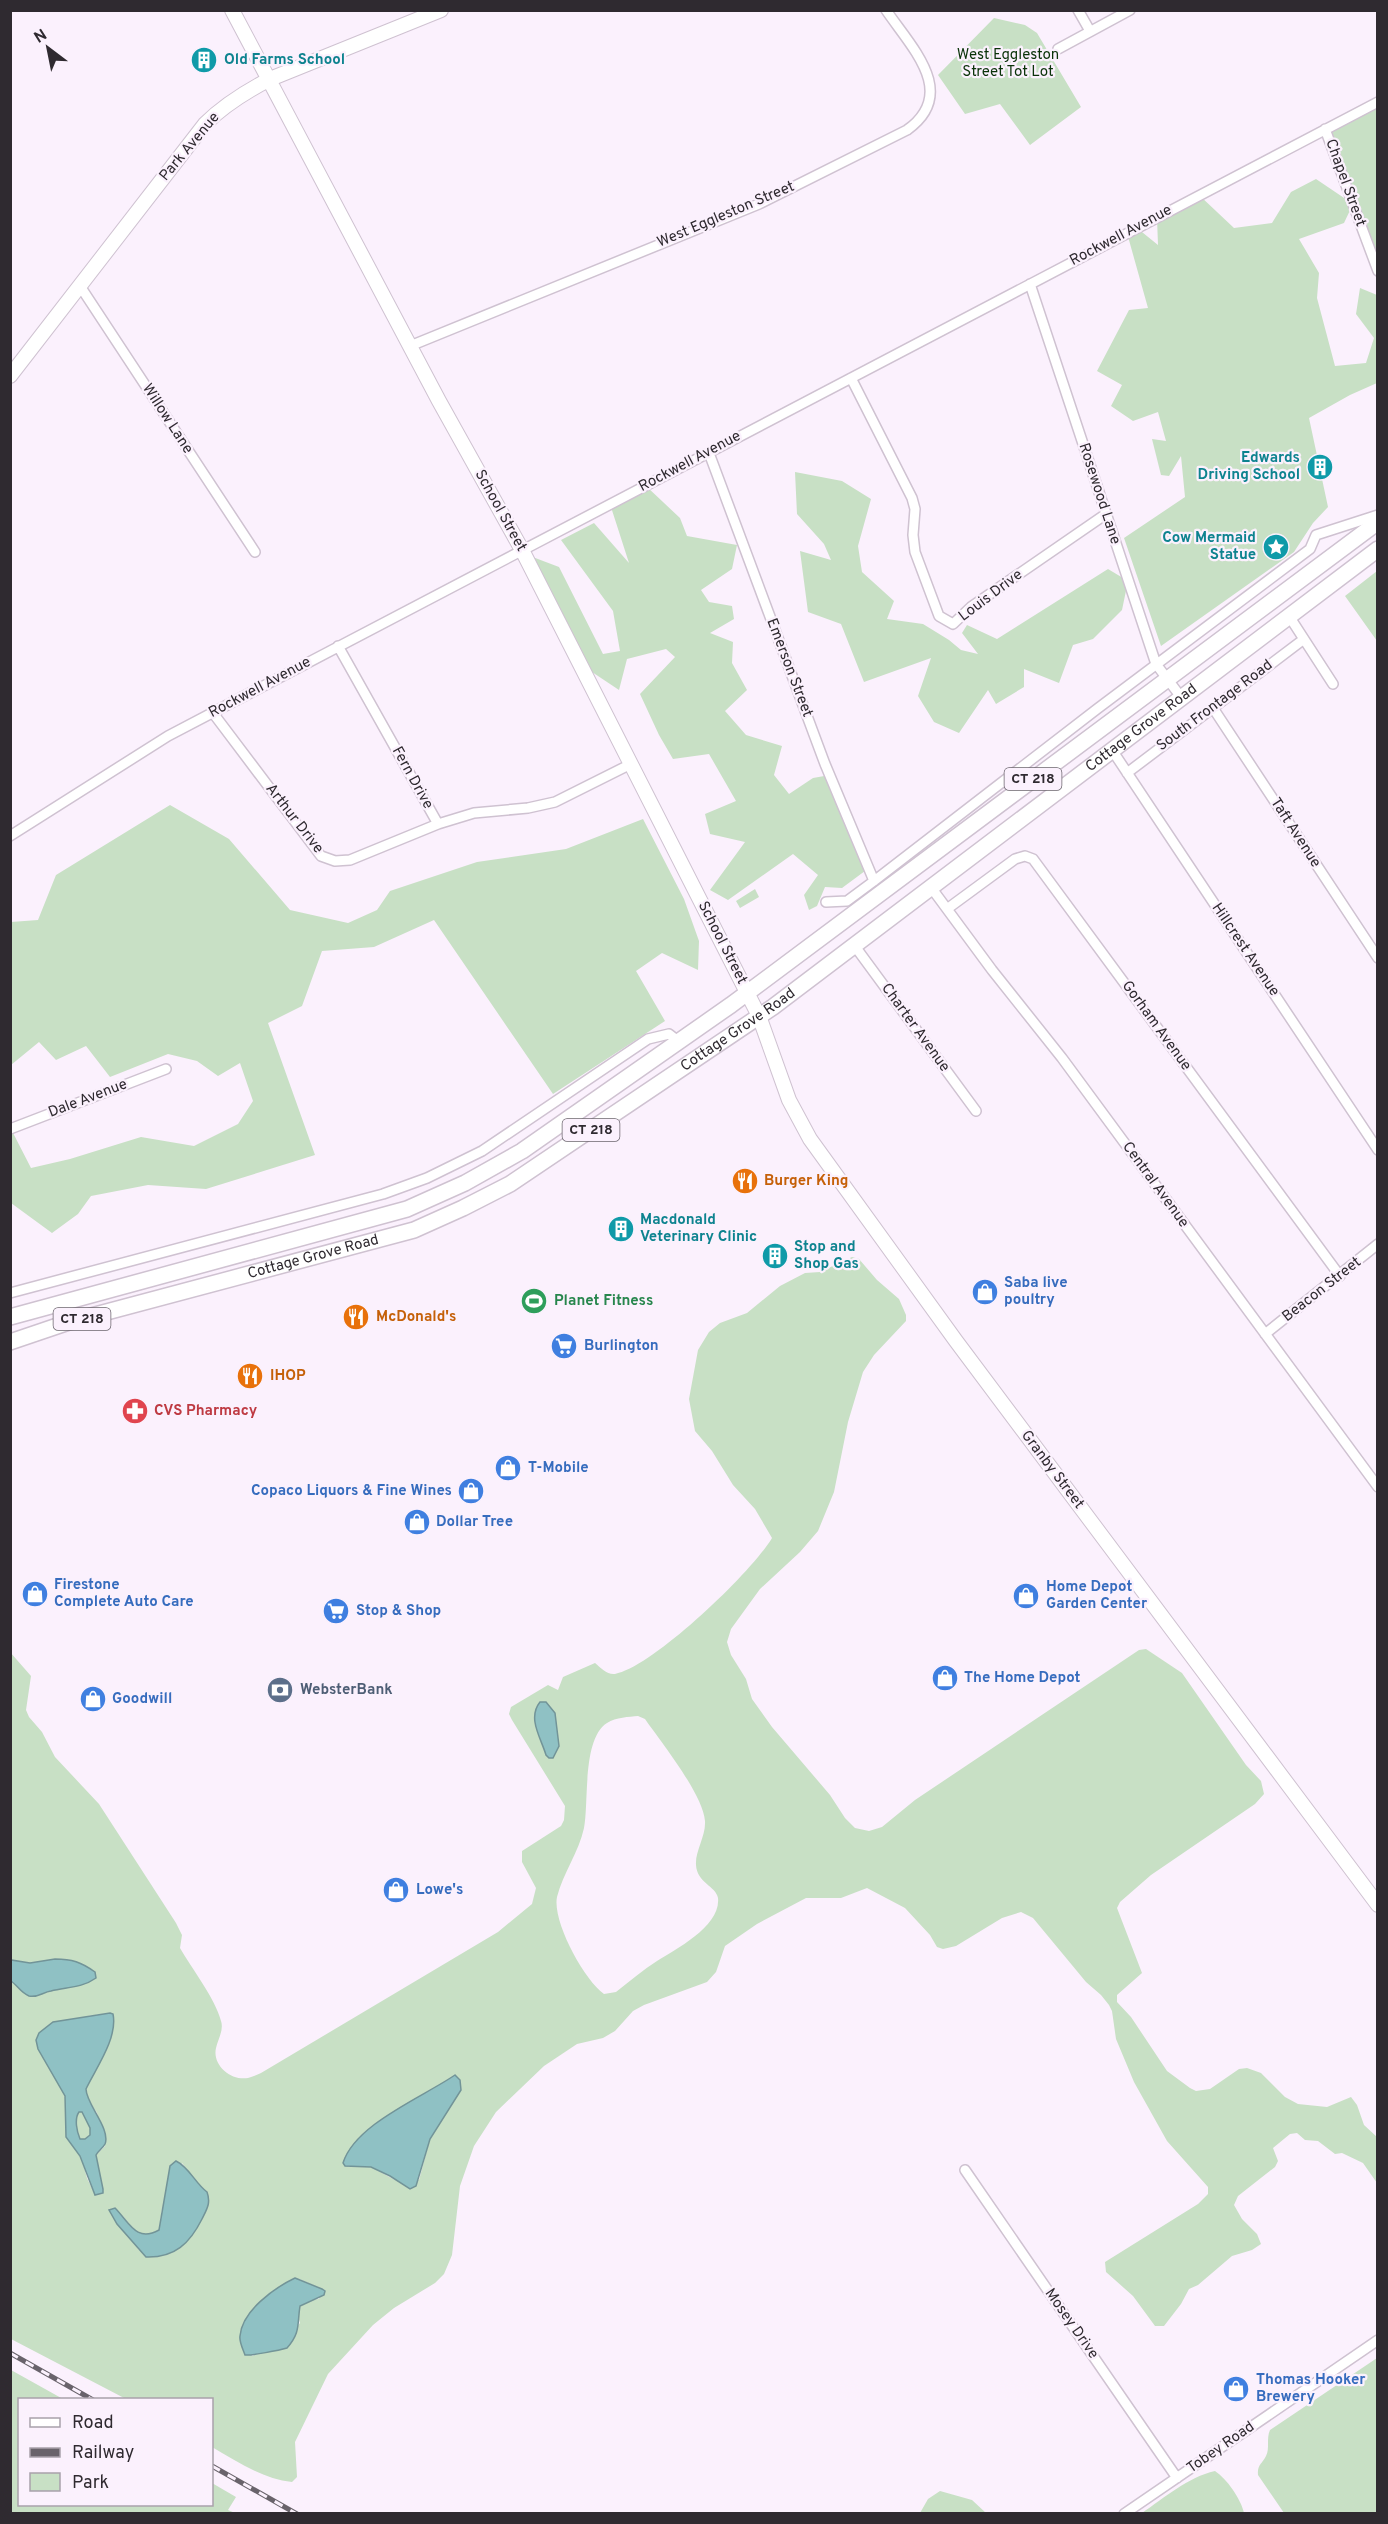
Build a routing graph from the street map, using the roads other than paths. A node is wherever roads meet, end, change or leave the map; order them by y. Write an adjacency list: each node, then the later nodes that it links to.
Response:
1 (232, 10): 8 (main road, School Street)
2 (441, 10): 8 (main road, Park Avenue)
3 (886, 10): 14 (street, West Eggleston Street)
4 (1078, 10): 6 (street)
5 (1130, 10): 6 (street)
6 (1090, 31): 7 (street)
7 (1058, 49)
8 (270, 80): 13 (main road, Park Avenue); 14 (main road, School Street)
9 (1377, 102): 10 (street, Rockwell Avenue)
10 (1325, 129): 11 (street, Chapel Street); 12 (street, Rockwell Avenue)
11 (1377, 271)
12 (1030, 284): 16 (street, Rockwell Avenue); 18 (street, Rosewood Lane)
13 (80, 286): 15 (main road, Park Avenue); 23 (street, Willow Lane)
14 (410, 346): 22 (main road, School Street)
15 (10, 376)
16 (851, 378): 17 (street, Rockwell Avenue); 18 (street, Louis Drive)
17 (709, 453): 22 (street, Rockwell Avenue); 38 (street, Emerson Street)
18 (1106, 514): 27 (street, Rosewood Lane)
19 (1377, 515): 27 (street)
20 (1377, 522): 28 (main road, Cottage Grove Road / CT 218)
21 (1377, 549): 24 (main road, Cottage Grove Road / CT 218)
22 (522, 550): 26 (street, Rockwell Avenue); 34 (main road, School Street)
23 (255, 552)
24 (1289, 616): 25 (street); 30 (main road, Cottage Grove Road / CT 218)
25 (1304, 639): 29 (street); 31 (street, South Frontage Road)
26 (338, 646): 32 (street, Rockwell Avenue); 36 (street, Fern Drive)
27 (1156, 664): 28 (street, Rosewood Lane); 38 (street)
28 (1168, 680): 30 (street, Rosewood Lane); 44 (main road, Cottage Grove Road / CT 218)
29 (1334, 684)
30 (1181, 697): 33 (main road, Cottage Grove Road / CT 218)
31 (1213, 708): 35 (street, South Frontage Road); 43 (street, Taft Avenue)
32 (213, 712): 36 (street, Arthur Drive); 37 (street, Rockwell Avenue)
33 (1112, 750): 35 (street, Hillcrest Avenue); 39 (main road, Cottage Grove Road / CT 218)
34 (631, 764): 36 (street, Fern Drive); 44 (main road, School Street)
35 (1127, 773): 52 (street, Hillcrest Avenue)
36 (438, 824)
37 (10, 836)
38 (874, 881): 40 (street)
39 (930, 886): 41 (street, Central Avenue); 42 (main road, Cottage Grove Road / CT 218)
40 (826, 902)
41 (947, 909): 58 (street, Gorham Avenue); 63 (street, Central Avenue)
42 (854, 945): 45 (main road, Cottage Grove Road / CT 218); 49 (street, Charter Avenue)
43 (1377, 958)
44 (747, 993): 45 (main road, School Street); 46 (main road, Cottage Grove Road / CT 218)
45 (759, 1016): 55 (main road, Cottage Grove Road / CT 218); 66 (main road, Granby Street)
46 (678, 1041): 48 (street, Cottage Grove Road); 50 (main road, Cottage Grove Road / CT 218)
47 (166, 1069): 51 (street, Dale Avenue)
48 (556, 1103): 50 (street); 54 (street, Cottage Grove Road)
49 (976, 1111)
50 (568, 1120): 53 (main road, Cottage Grove Road / CT 218)
51 (10, 1129)
52 (1377, 1150)
53 (406, 1209): 55 (main road); 56 (main road, Cottage Grove Road / CT 218)
54 (290, 1219): 56 (street, Cottage Grove Road); 60 (street, Cottage Grove Road)
55 (414, 1230): 61 (main road, Cottage Grove Road / CT 218)
56 (295, 1240): 59 (main road, Cottage Grove Road / CT 218)
57 (1377, 1244): 58 (street, Beacon Street)
58 (1340, 1276): 63 (street, Beacon Street)
59 (150, 1279): 61 (main road); 62 (main road, Cottage Grove Road / CT 218)
60 (10, 1293)
61 (154, 1300): 64 (main road, Cottage Grove Road / CT 218)
62 (10, 1317)
63 (1265, 1334): 65 (street, Central Avenue)
64 (10, 1342)
65 (1377, 1486)
66 (1377, 1905)
67 (965, 2170): 69 (street, Mosey Drive)
68 (1377, 2340): 69 (street, Tobey Road)
69 (1177, 2478): 70 (street, Tobey Road)
70 (1124, 2514)

